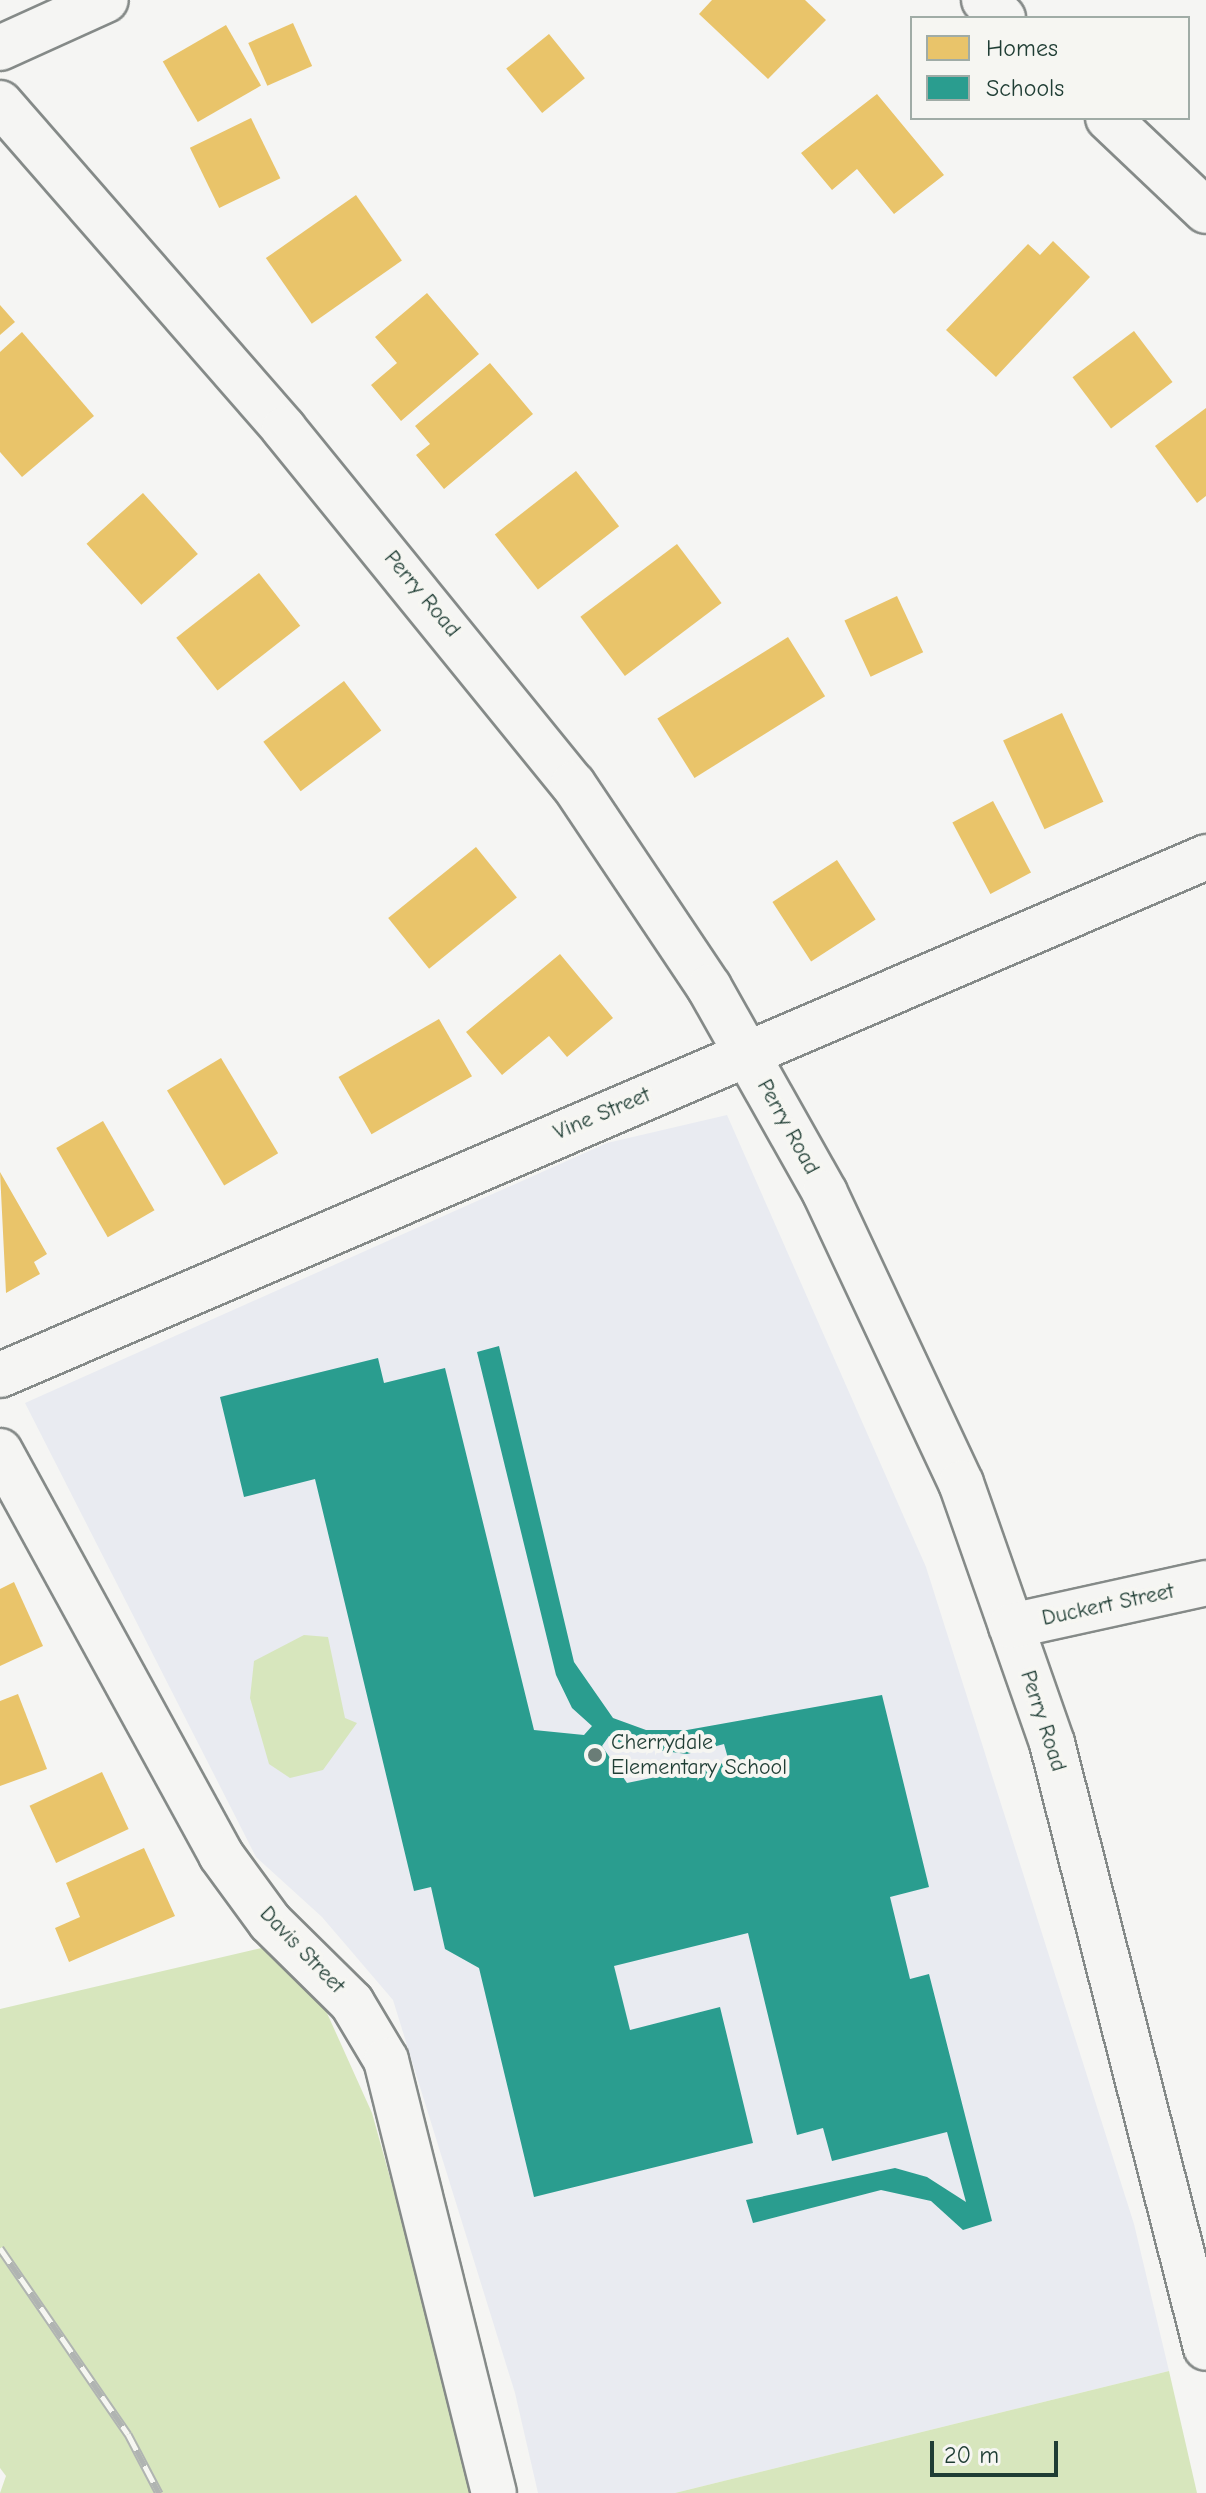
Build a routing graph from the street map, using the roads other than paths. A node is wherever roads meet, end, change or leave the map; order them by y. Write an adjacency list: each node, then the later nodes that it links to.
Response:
1 (106, 0): 4 (street)
2 (984, 0): 3 (street)
3 (1001, 16)
4 (0, 48)
5 (0, 103): 9 (street, Perry Road)
6 (1110, 120): 7 (street)
7 (1206, 211)
8 (1206, 857): 9 (street, Vine Street)
9 (746, 1051): 10 (street, Vine Street); 13 (street, Perry Road)
10 (0, 1375)
11 (0, 1451): 15 (street, Davis Street)
12 (1206, 1583): 13 (street, Duckert Street)
13 (1011, 1626): 14 (street, Perry Road)
14 (1206, 2348)
15 (494, 2493)

